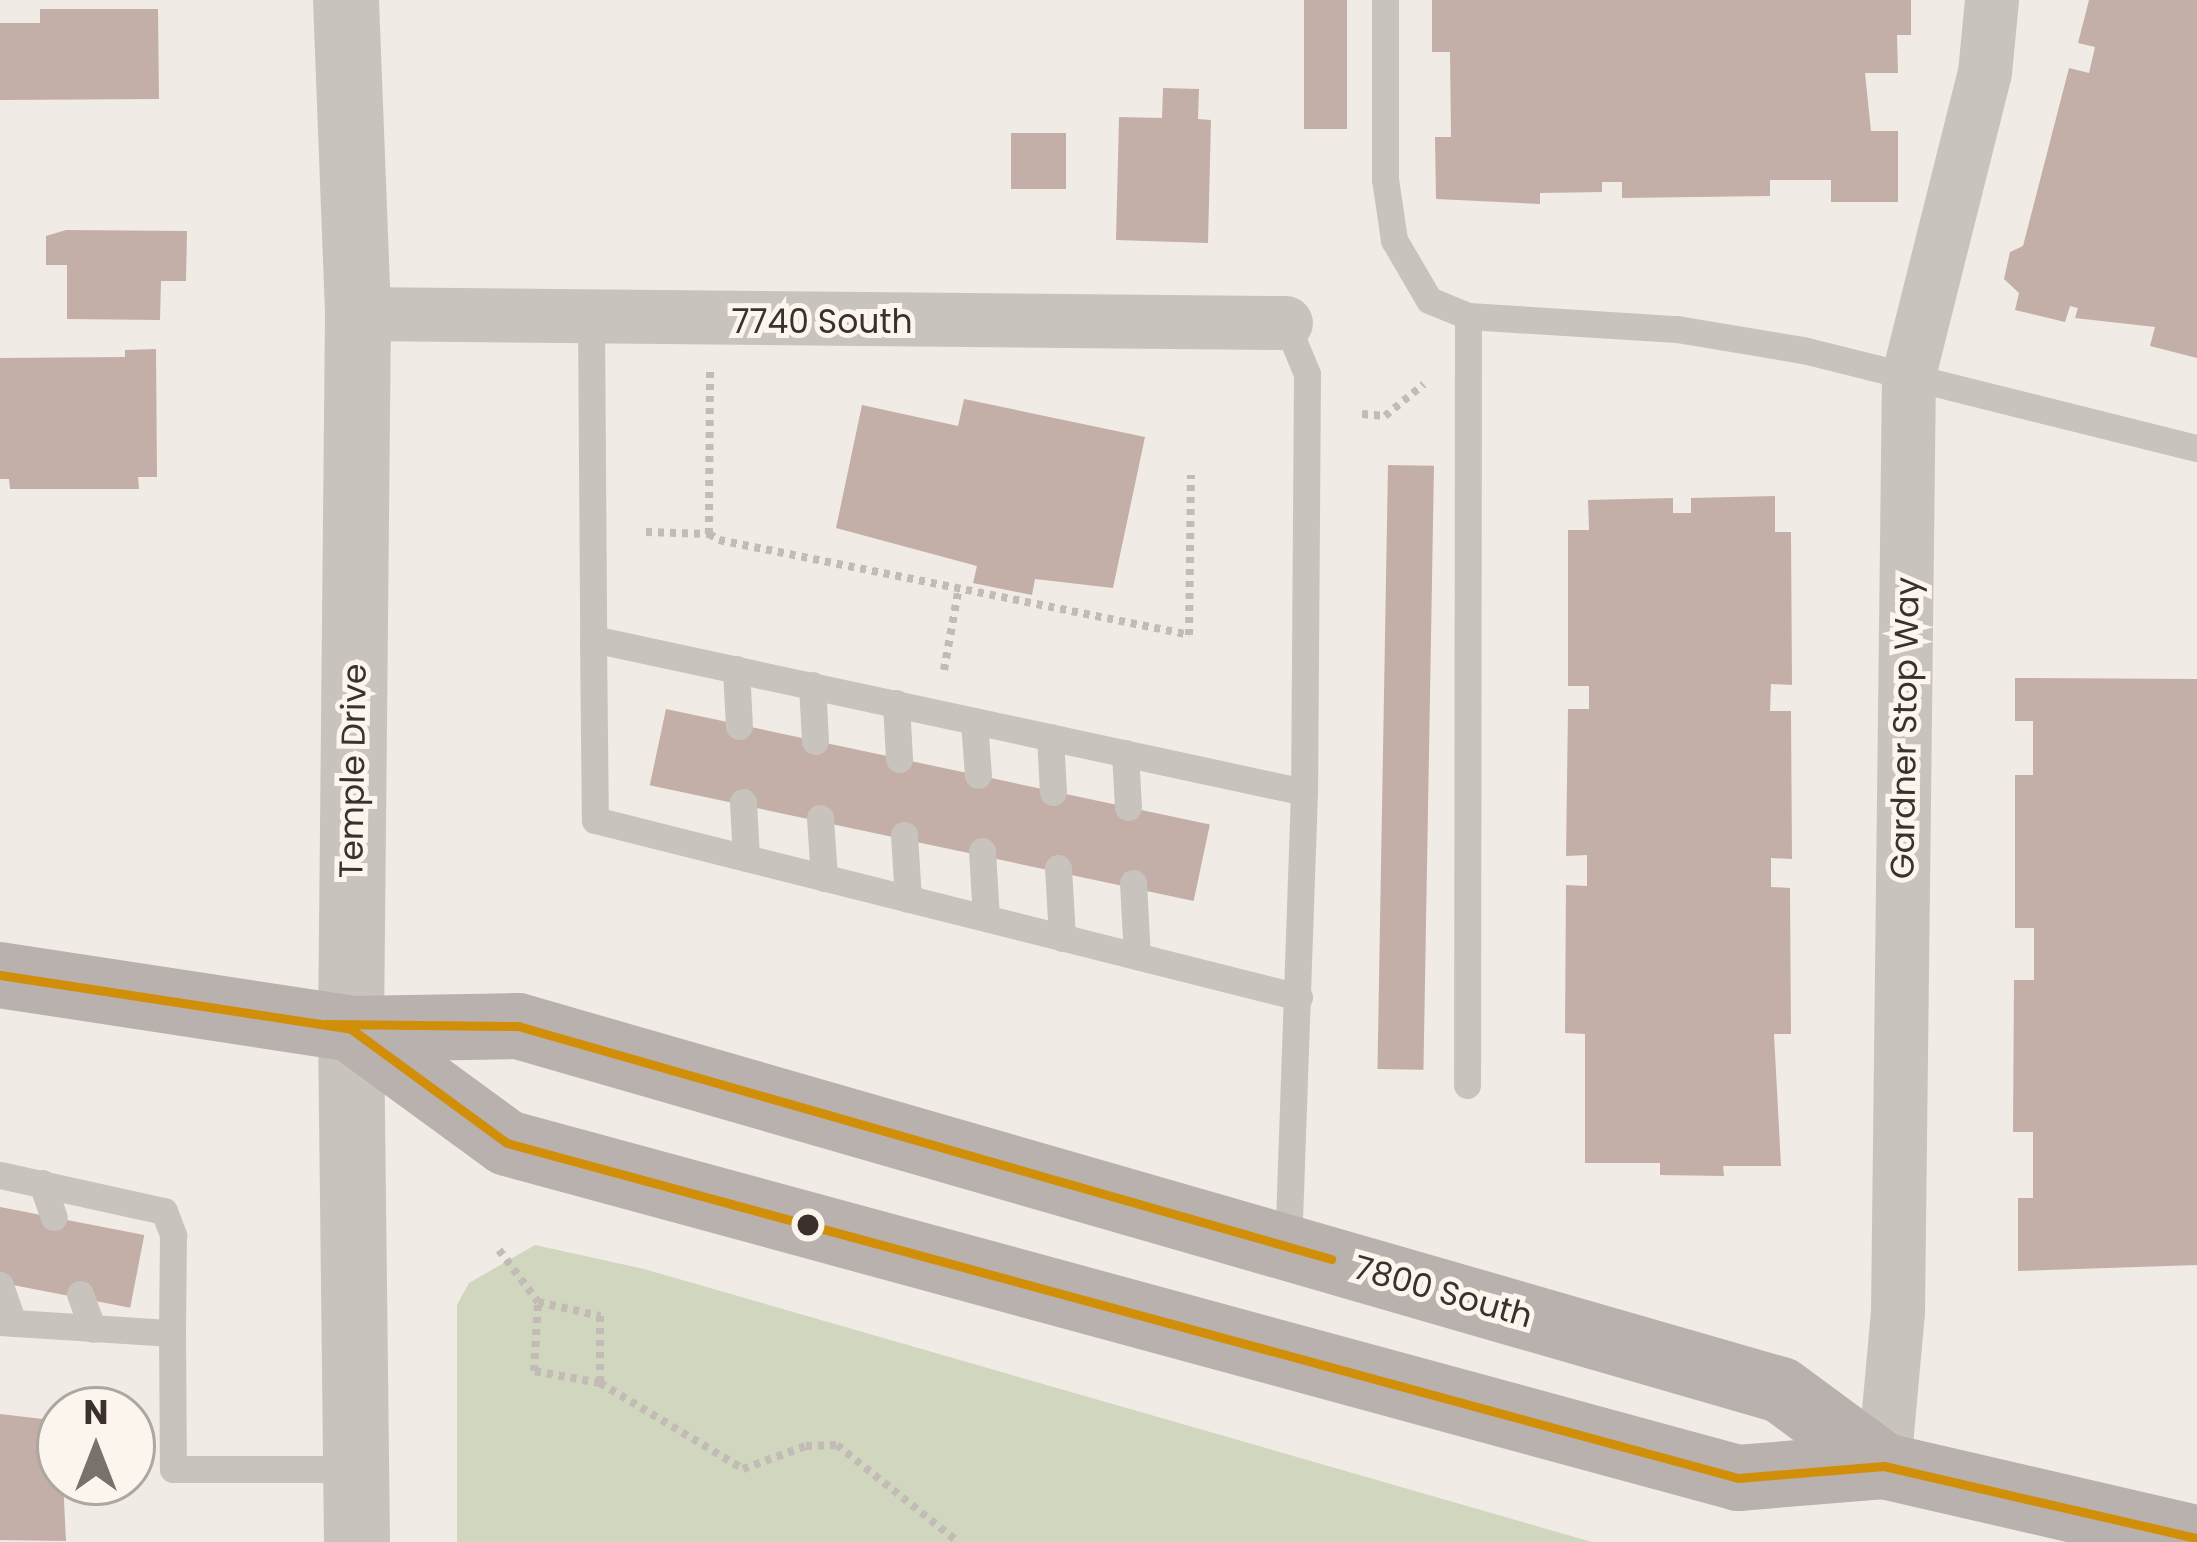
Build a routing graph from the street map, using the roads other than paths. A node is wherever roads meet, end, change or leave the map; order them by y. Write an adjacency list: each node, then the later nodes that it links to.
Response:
1 (346, 0): 4 (street, Temple Drive)
2 (1384, 0): 5 (lane)
3 (1992, 0): 8 (street, Gardner Stop Way)
4 (358, 314): 6 (street, 7740 South); 38 (street, Temple Drive)
5 (1468, 316): 8 (lane); 39 (lane)
6 (591, 319): 7 (street, 7740 South); 10 (lane)
7 (1286, 323): 22 (lane)
8 (1909, 375): 9 (lane); 49 (street, Gardner Stop Way)
9 (2197, 448)
10 (593, 638): 11 (lane); 28 (lane)
11 (736, 669): 12 (lane); 15 (lane)
12 (812, 685): 13 (lane); 17 (lane)
13 (896, 704): 14 (lane); 19 (lane)
14 (974, 721): 16 (lane); 20 (lane)
15 (740, 726)
16 (1050, 737): 18 (lane); 21 (lane)
17 (815, 741)
18 (1125, 753): 22 (lane); 24 (lane)
19 (899, 759)
20 (978, 776)
21 (1053, 792)
22 (1304, 792): 37 (lane)
23 (743, 802): 28 (lane)
24 (1128, 807)
25 (820, 818): 30 (lane)
26 (904, 835): 32 (lane)
27 (982, 851): 33 (lane)
28 (746, 857): 30 (lane)
29 (1058, 868): 34 (lane)
30 (824, 878): 32 (lane)
31 (1132, 883): 35 (lane)
32 (908, 899): 33 (lane)
33 (986, 918): 34 (lane)
34 (1062, 938): 35 (lane)
35 (1137, 956): 37 (lane)
36 (0, 975): 38 (main road, 7800 South)
37 (1299, 998): 43 (lane)
38 (352, 1029): 43 (main road, 7800 South); 49 (main road, 7800 South); 50 (street, Temple Drive)
39 (1467, 1084)
40 (0, 1175): 41 (lane)
41 (42, 1183): 42 (lane); 48 (lane)
42 (54, 1217)
43 (1288, 1247): 49 (main road, 7800 South)
44 (0, 1285): 46 (lane)
45 (80, 1294): 47 (lane)
46 (7, 1322): 47 (lane)
47 (93, 1329): 48 (lane)
48 (172, 1333): 50 (lane)
49 (1884, 1466): 51 (main road, 7800 South)
50 (356, 1469): 52 (street, Temple Drive)
51 (2197, 1538)
52 (357, 1542)

